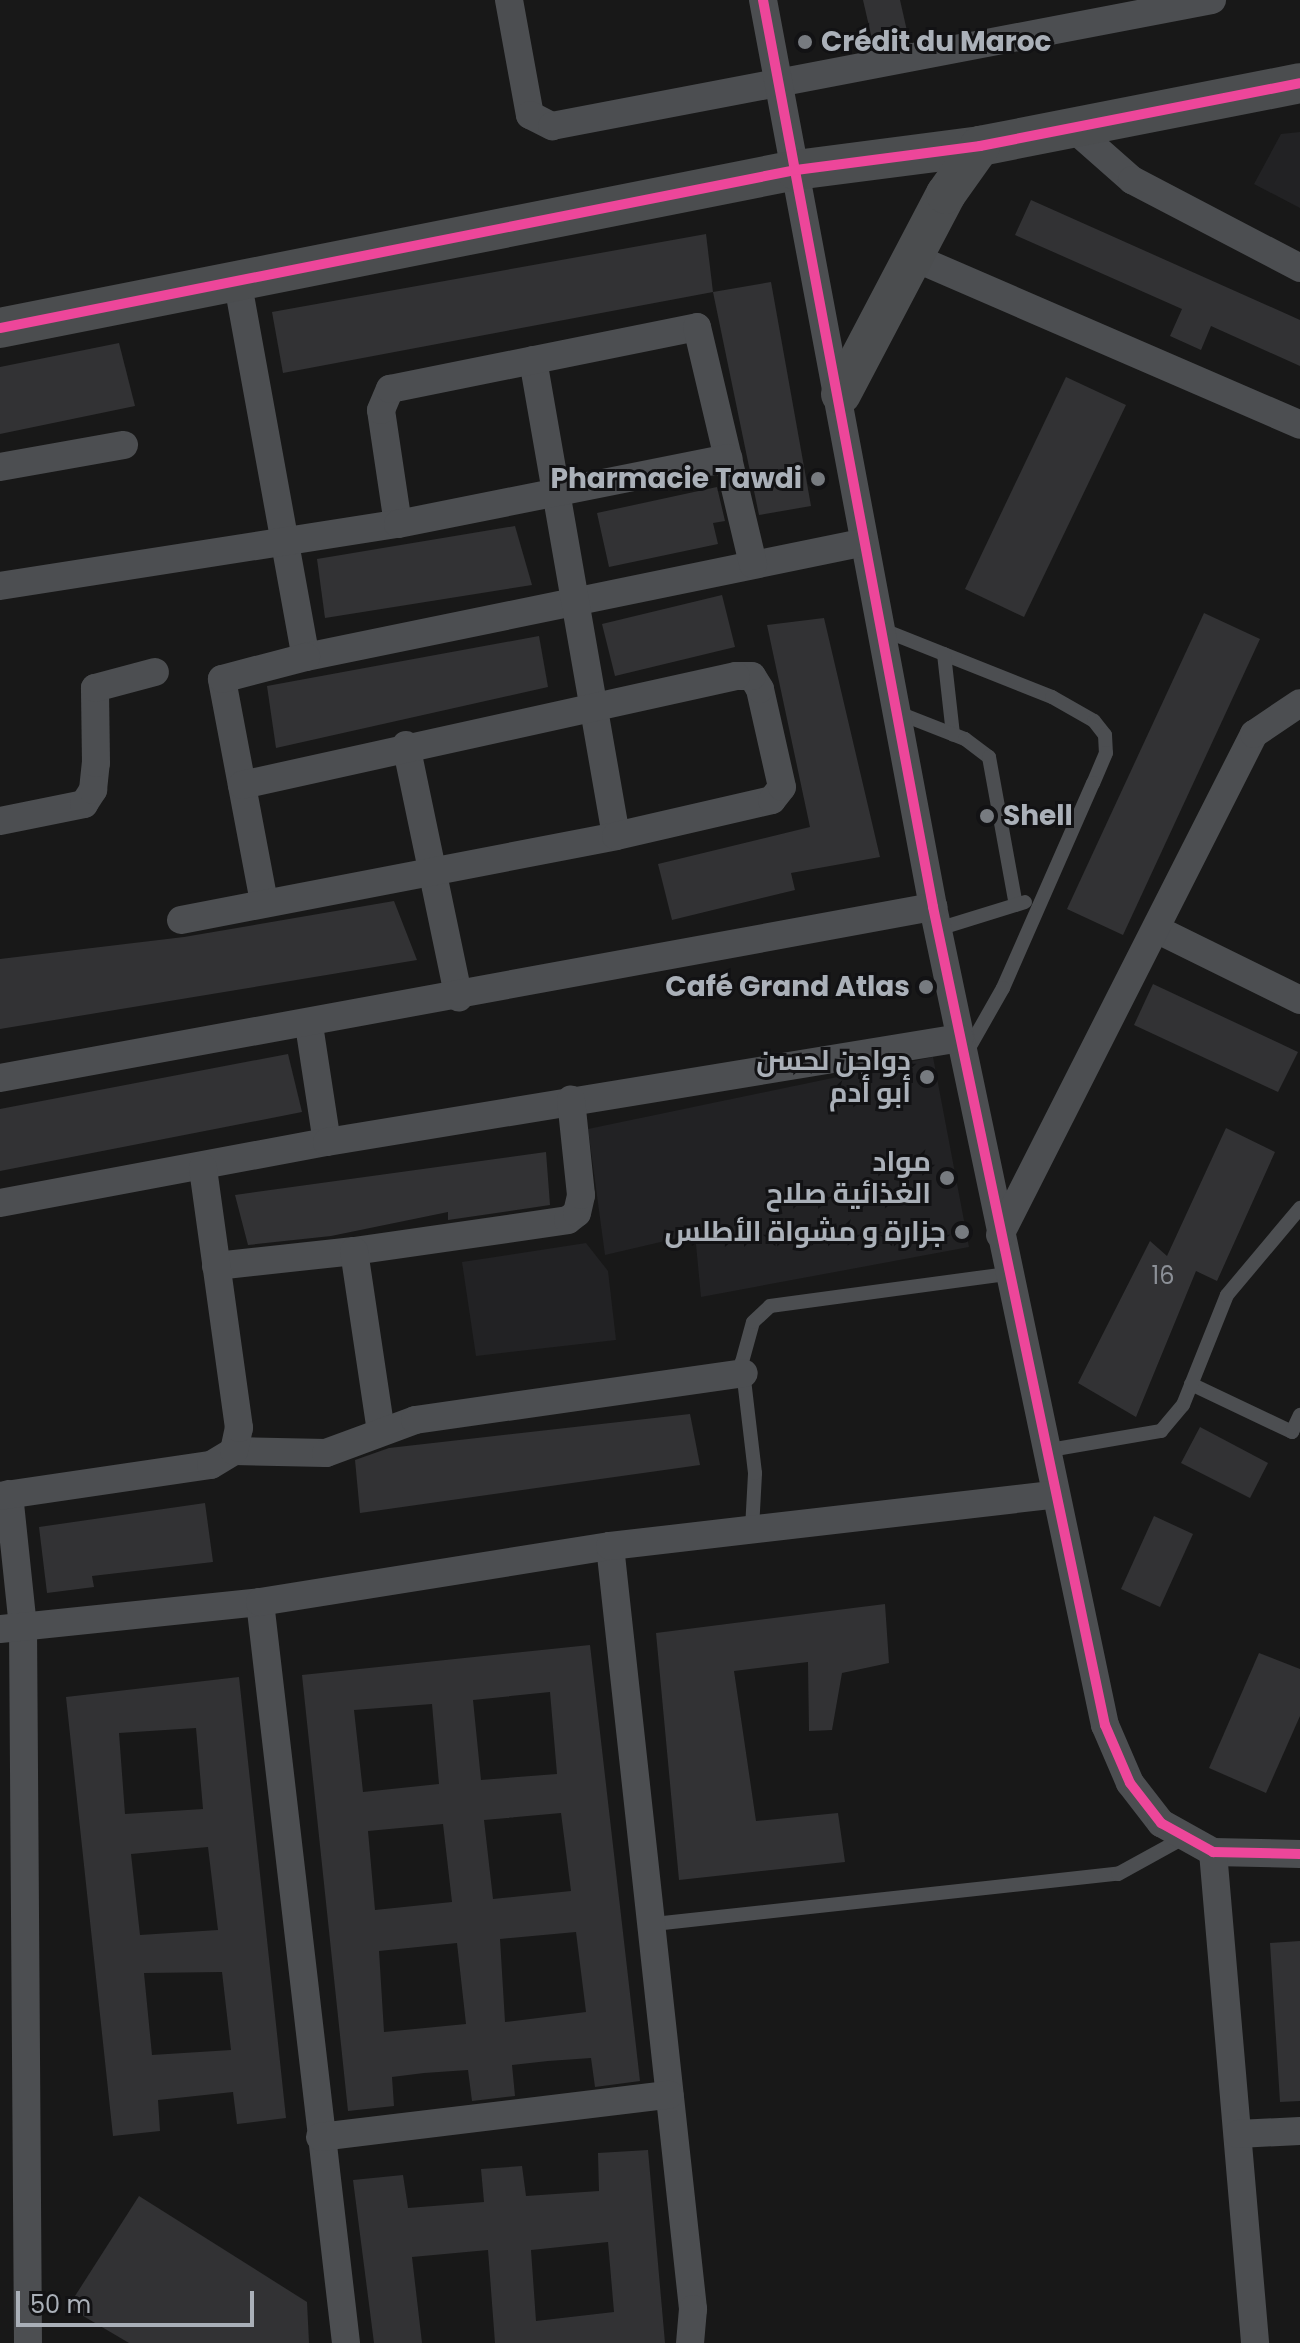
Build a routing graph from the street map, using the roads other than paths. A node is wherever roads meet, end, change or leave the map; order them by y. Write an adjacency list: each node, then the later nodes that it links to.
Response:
1 (509, 0): 5 (street)
2 (763, 0): 5 (street)
3 (1212, 0): 5 (street)
4 (1300, 83): 6 (street)
5 (780, 86): 8 (street)
6 (1073, 128): 7 (street); 10 (street)
7 (980, 146): 8 (street); 9 (street)
8 (796, 170): 11 (street); 14 (street)
9 (915, 258): 14 (street); 15 (street)
10 (1300, 268)
11 (237, 279): 12 (street); 21 (street)
12 (0, 328)
13 (533, 360): 17 (street); 19 (street); 20 (street)
14 (841, 394): 22 (street)
15 (1300, 425)
16 (124, 445): 18 (street)
17 (728, 458): 19 (street); 23 (street)
18 (0, 467)
19 (555, 492): 20 (street); 25 (street)
20 (398, 524): 21 (street)
21 (287, 541): 24 (street); 28 (street)
22 (861, 543): 23 (street); 26 (street)
23 (753, 564): 25 (street)
24 (0, 586)
25 (570, 599): 28 (street); 31 (street)
26 (878, 628): 27 (lane); 32 (street)
27 (944, 654): 33 (lane); 39 (lane)
28 (306, 657): 35 (street)
29 (155, 672): 36 (street)
30 (1300, 703): 44 (street)
31 (595, 708): 34 (street); 37 (street); 37 (street)
32 (895, 712): 33 (lane); 42 (street)
33 (953, 734): 41 (lane)
34 (406, 745): 35 (street); 38 (street)
35 (242, 785): 40 (street)
36 (0, 821)
37 (616, 836): 38 (street)
38 (430, 870): 40 (street); 45 (street)
39 (1041, 897): 41 (lane); 48 (lane)
40 (264, 902): 43 (street)
41 (1016, 905): 42 (lane)
42 (936, 918): 45 (street); 48 (street)
43 (181, 920)
44 (1156, 929): 46 (street); 55 (street)
45 (459, 998): 47 (street)
46 (1300, 1000)
47 (309, 1025): 49 (street); 51 (street)
48 (962, 1048): 50 (street); 55 (street)
49 (0, 1078)
50 (571, 1100): 51 (street); 56 (street)
51 (327, 1142): 52 (street)
52 (203, 1167): 53 (street); 57 (street)
53 (0, 1203)
54 (1300, 1208): 60 (lane)
55 (1000, 1235): 58 (street)
56 (354, 1251): 57 (street); 62 (street)
57 (216, 1266): 64 (street)
58 (1008, 1274): 59 (lane); 65 (street)
59 (744, 1373): 62 (street); 68 (lane)
60 (1191, 1384): 63 (lane); 65 (lane)
61 (1300, 1415): 63 (lane)
62 (381, 1432): 64 (street)
63 (1296, 1438)
64 (234, 1451): 66 (street)
65 (1043, 1451): 67 (street)
66 (4, 1495): 71 (street)
67 (1052, 1495): 68 (street); 72 (street)
68 (752, 1529): 69 (street)
69 (610, 1546): 70 (street); 75 (street)
70 (260, 1602): 71 (street); 79 (street)
71 (12, 1628): 80 (street)
72 (1185, 1837): 73 (street); 75 (lane)
73 (1213, 1852): 74 (street); 78 (street)
74 (1300, 1854)
75 (654, 1924): 76 (street)
76 (669, 2095): 79 (street); 82 (street)
77 (1300, 2131): 78 (street)
78 (1238, 2134): 83 (street)
79 (320, 2137): 81 (street)
80 (28, 2343)
81 (346, 2343)
82 (690, 2343)
83 (1255, 2343)

